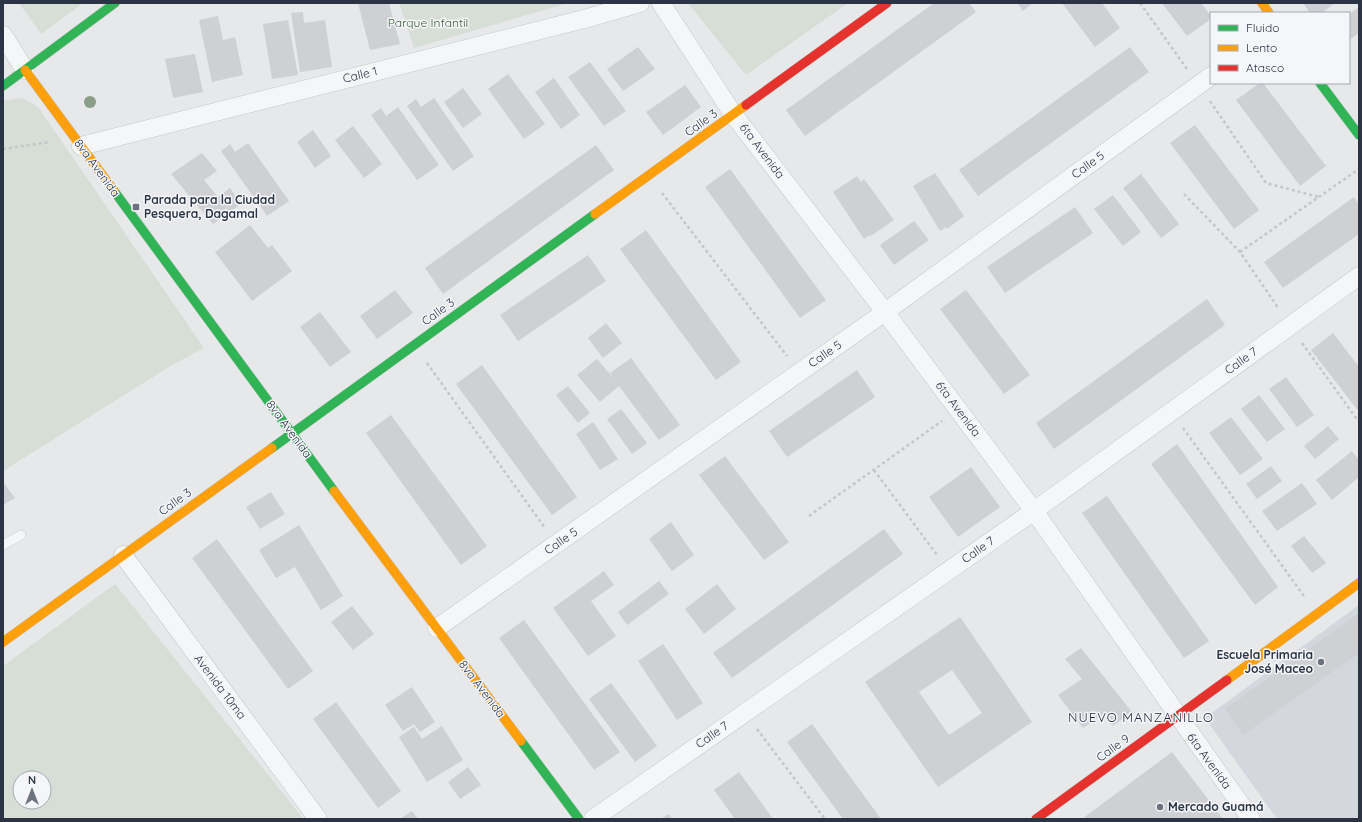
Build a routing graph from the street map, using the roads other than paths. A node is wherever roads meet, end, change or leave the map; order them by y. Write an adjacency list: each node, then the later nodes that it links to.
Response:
1 (114, 3): 8 (street)
2 (640, 3): 14 (street, Calle 1)
3 (661, 3): 12 (street, 6ta Avenida)
4 (887, 3): 12 (street, Calle 3)
5 (1262, 3): 6 (street)
6 (1268, 12)
7 (3, 35): 8 (street, 8va Avenida)
8 (25, 70): 11 (street); 14 (street, 8va Avenida)
9 (1205, 80): 16 (street, Calle 5)
10 (1321, 84): 13 (street)
11 (3, 86)
12 (733, 114): 16 (street, 6ta Avenida); 17 (street, Calle 3)
13 (1359, 135)
14 (77, 142): 17 (street, 8va Avenida)
15 (1359, 276): 18 (street, Calle 7)
16 (885, 312): 18 (street, 6ta Avenida); 23 (street, Calle 5)
17 (291, 433): 21 (street, Calle 3); 23 (street, 8va Avenida)
18 (1034, 511): 25 (street, 6ta Avenida); 28 (street, Calle 7)
19 (21, 535): 20 (lane)
20 (3, 545)
21 (122, 555): 24 (street, Calle 3); 26 (street, Avenida 10ma)
22 (1359, 583): 25 (street, Calle 9)
23 (437, 628): 27 (street, 8va Avenida)
24 (3, 642)
25 (1177, 716): 29 (street, Calle 9); 30 (street, 6ta Avenida)
26 (318, 819)
27 (580, 819)
28 (593, 819)
29 (1036, 819)
30 (1251, 819)

